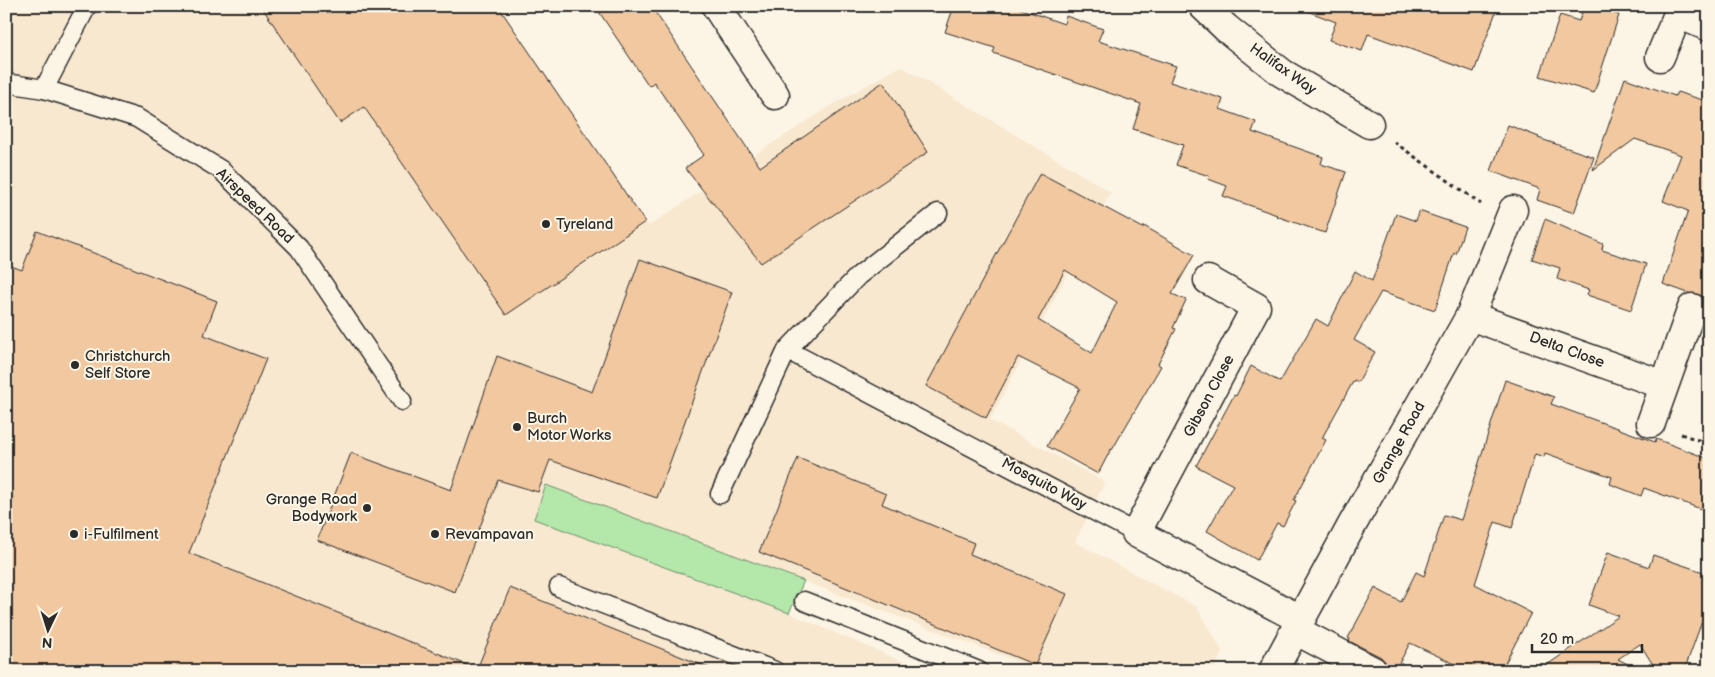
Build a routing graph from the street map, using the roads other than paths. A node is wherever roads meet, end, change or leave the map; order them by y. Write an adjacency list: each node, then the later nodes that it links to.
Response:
1 (87, 6): 8 (lane)
2 (716, 6): 9 (street)
3 (1203, 6): 10 (street, Halifax Way)
4 (1679, 10): 5 (street); 6 (street)
5 (1709, 27)
6 (1660, 57)
7 (6, 83): 8 (lane, Airspeed Road)
8 (44, 89): 18 (lane, Airspeed Road)
9 (775, 95)
10 (1368, 124)
11 (938, 212): 16 (lane)
12 (1510, 217): 15 (street, Grange Road)
13 (1208, 280): 21 (street, Gibson Close)
14 (1692, 308): 17 (street)
15 (1470, 316): 17 (street, Delta Close); 24 (street, Grange Road)
16 (787, 350): 20 (lane); 21 (lane, Mosquito Way)
17 (1664, 385): 19 (street)
18 (402, 401)
19 (1651, 422)
20 (720, 494)
21 (1136, 533): 24 (street, Mosquito Way)
22 (559, 587): 25 (lane)
23 (804, 601): 26 (lane)
24 (1298, 625): 27 (street, Grange Road); 28 (street, Mosquito Way)
25 (775, 671)
26 (978, 671)
27 (1273, 671)
28 (1373, 671)

